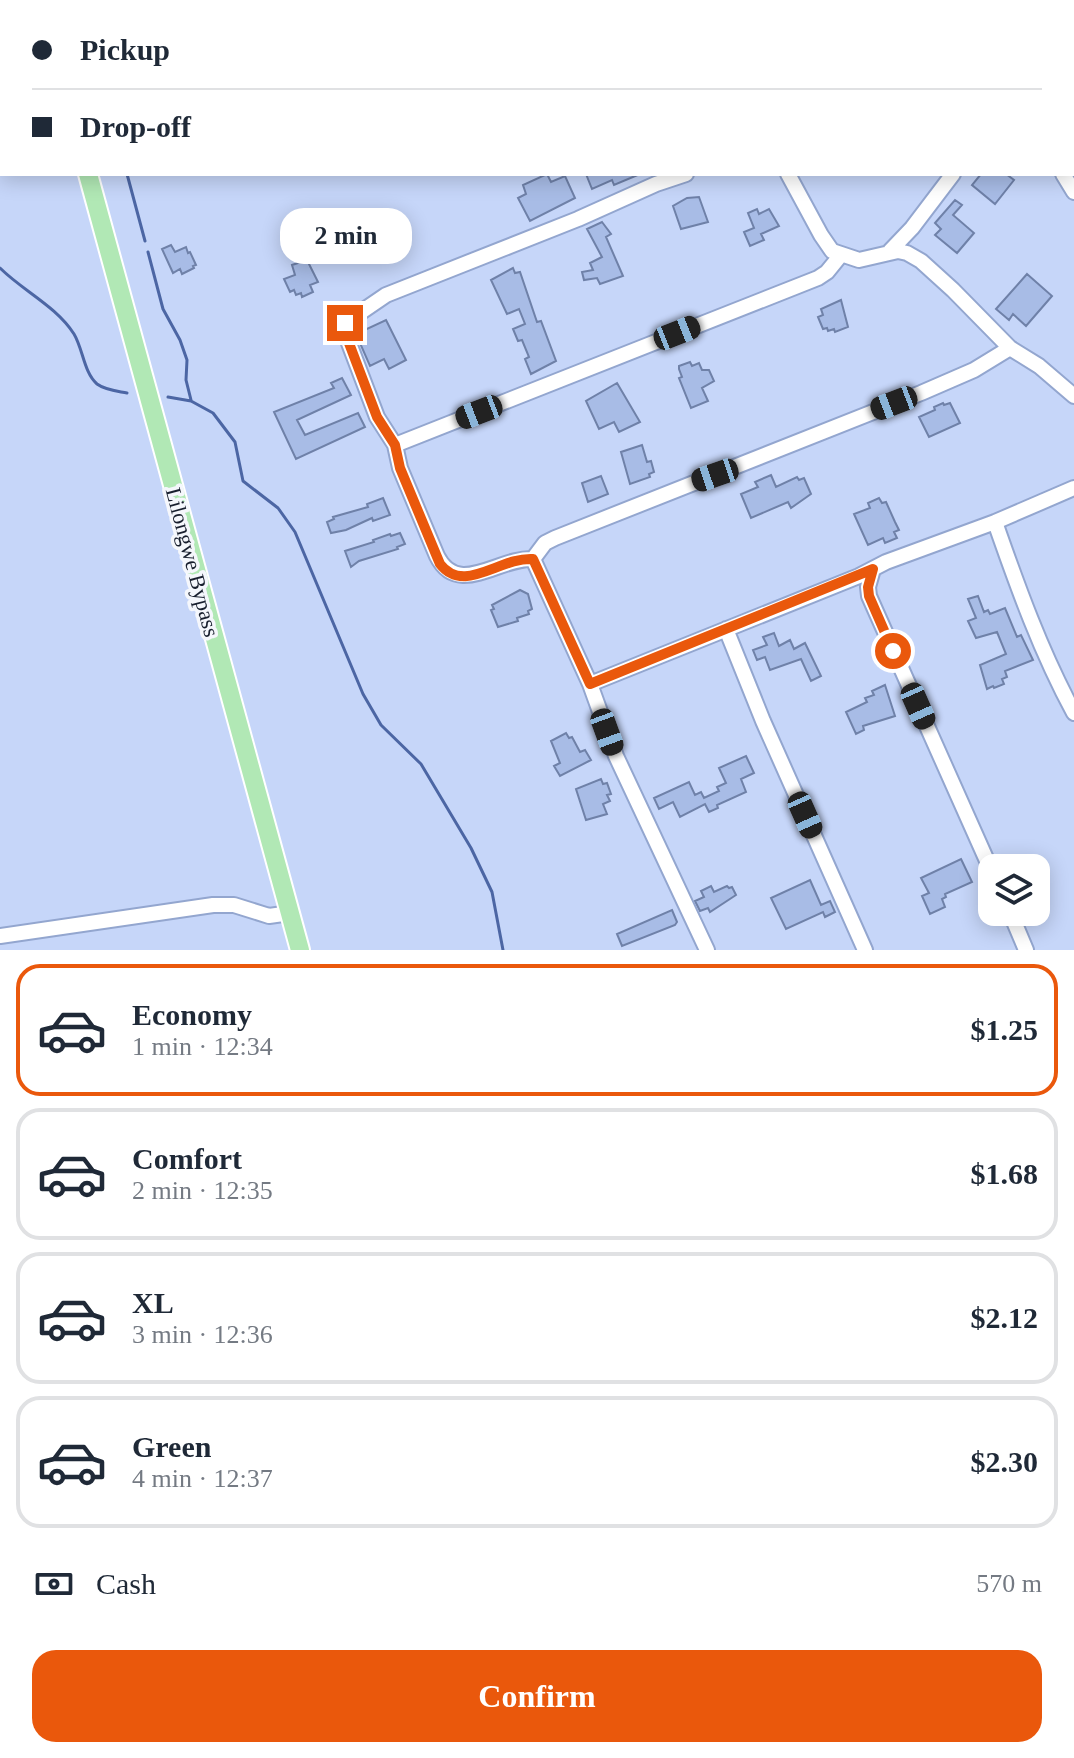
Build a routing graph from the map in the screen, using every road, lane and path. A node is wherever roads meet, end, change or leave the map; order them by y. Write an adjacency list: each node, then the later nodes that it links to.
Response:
1 (89, 176): 18 (main road, Lilongwe Bypass)
2 (680, 176): 9 (street)
3 (789, 176): 6 (street)
4 (951, 176): 5 (street)
5 (890, 251): 6 (street); 7 (street)
6 (840, 256): 9 (street)
7 (1010, 348): 8 (street); 12 (street)
8 (1074, 396)
9 (395, 445): 12 (street)
10 (1074, 488): 11 (street)
11 (995, 522): 13 (street); 16 (street)
12 (533, 559): 15 (street)
13 (873, 569): 14 (street); 17 (street)
14 (726, 629): 15 (street); 23 (street)
15 (590, 684): 22 (street)
16 (1074, 713)
17 (984, 854)
18 (290, 913): 20 (street); 21 (main road, Lilongwe Bypass)
19 (1016, 926): 24 (street)
20 (0, 936)
21 (300, 950)
22 (707, 950)
23 (865, 950)
24 (1026, 950)

